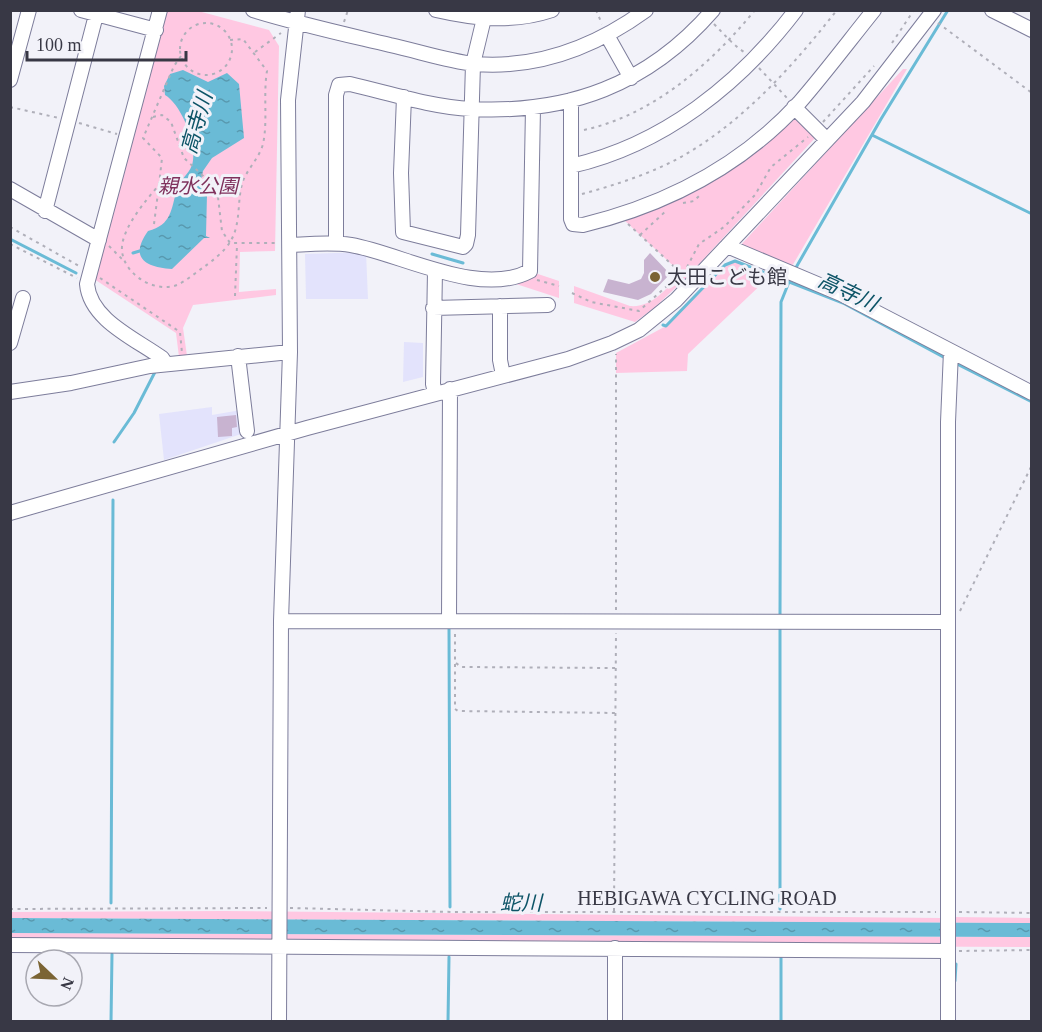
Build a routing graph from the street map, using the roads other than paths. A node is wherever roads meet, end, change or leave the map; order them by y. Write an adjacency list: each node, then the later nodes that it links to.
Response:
1 (29, 10): 21 (street)
2 (81, 10): 12 (street)
3 (160, 10): 16 (street)
4 (253, 10): 15 (street)
5 (436, 10): 13 (street)
6 (552, 10): 13 (street)
7 (646, 10): 18 (street)
8 (796, 10): 28 (street)
9 (874, 10): 24 (street)
10 (992, 10): 17 (street)
11 (932, 14): 27 (street)
12 (96, 15): 16 (street); 30 (street)
13 (485, 15): 19 (street)
14 (711, 16): 20 (street)
15 (297, 17): 19 (street); 33 (street)
16 (156, 30): 31 (street)
17 (1032, 30)
18 (606, 33): 19 (street); 20 (street)
19 (473, 64): 26 (street)
20 (631, 78): 23 (street)
21 (10, 80)
22 (404, 97): 26 (street); 26 (street); 32 (street)
23 (571, 100): 25 (street); 28 (street)
24 (794, 107): 27 (street); 28 (street)
25 (533, 108): 26 (street); 35 (street)
26 (470, 109)
27 (827, 140): 34 (street)
28 (572, 166)
29 (10, 189): 30 (street)
30 (45, 211): 31 (street)
31 (99, 240): 44 (street)
32 (336, 243): 33 (street); 35 (street)
33 (285, 244): 42 (street)
34 (728, 246): 41 (street); 45 (street)
35 (435, 271): 39 (street)
36 (23, 298): 40 (street)
37 (548, 305): 38 (street)
38 (500, 306): 39 (street); 45 (street)
39 (433, 308): 48 (street)
40 (10, 343)
41 (951, 351): 49 (street); 55 (street)
42 (290, 352): 43 (street); 51 (street)
43 (238, 356): 44 (street); 50 (street)
44 (166, 364): 47 (street)
45 (503, 375): 46 (street)
46 (450, 389): 48 (street); 54 (street)
47 (10, 392)
48 (435, 393): 51 (street)
49 (1032, 393)
50 (246, 431)
51 (289, 435): 52 (street); 53 (street)
52 (10, 513)
53 (281, 621): 54 (street); 57 (street)
54 (452, 622): 55 (street)
55 (947, 622): 59 (street)
56 (10, 945): 57 (street)
57 (280, 945): 58 (street); 60 (street)
58 (615, 948): 59 (street); 61 (street)
59 (948, 949): 62 (street)
60 (279, 1022)
61 (615, 1022)
62 (948, 1022)

